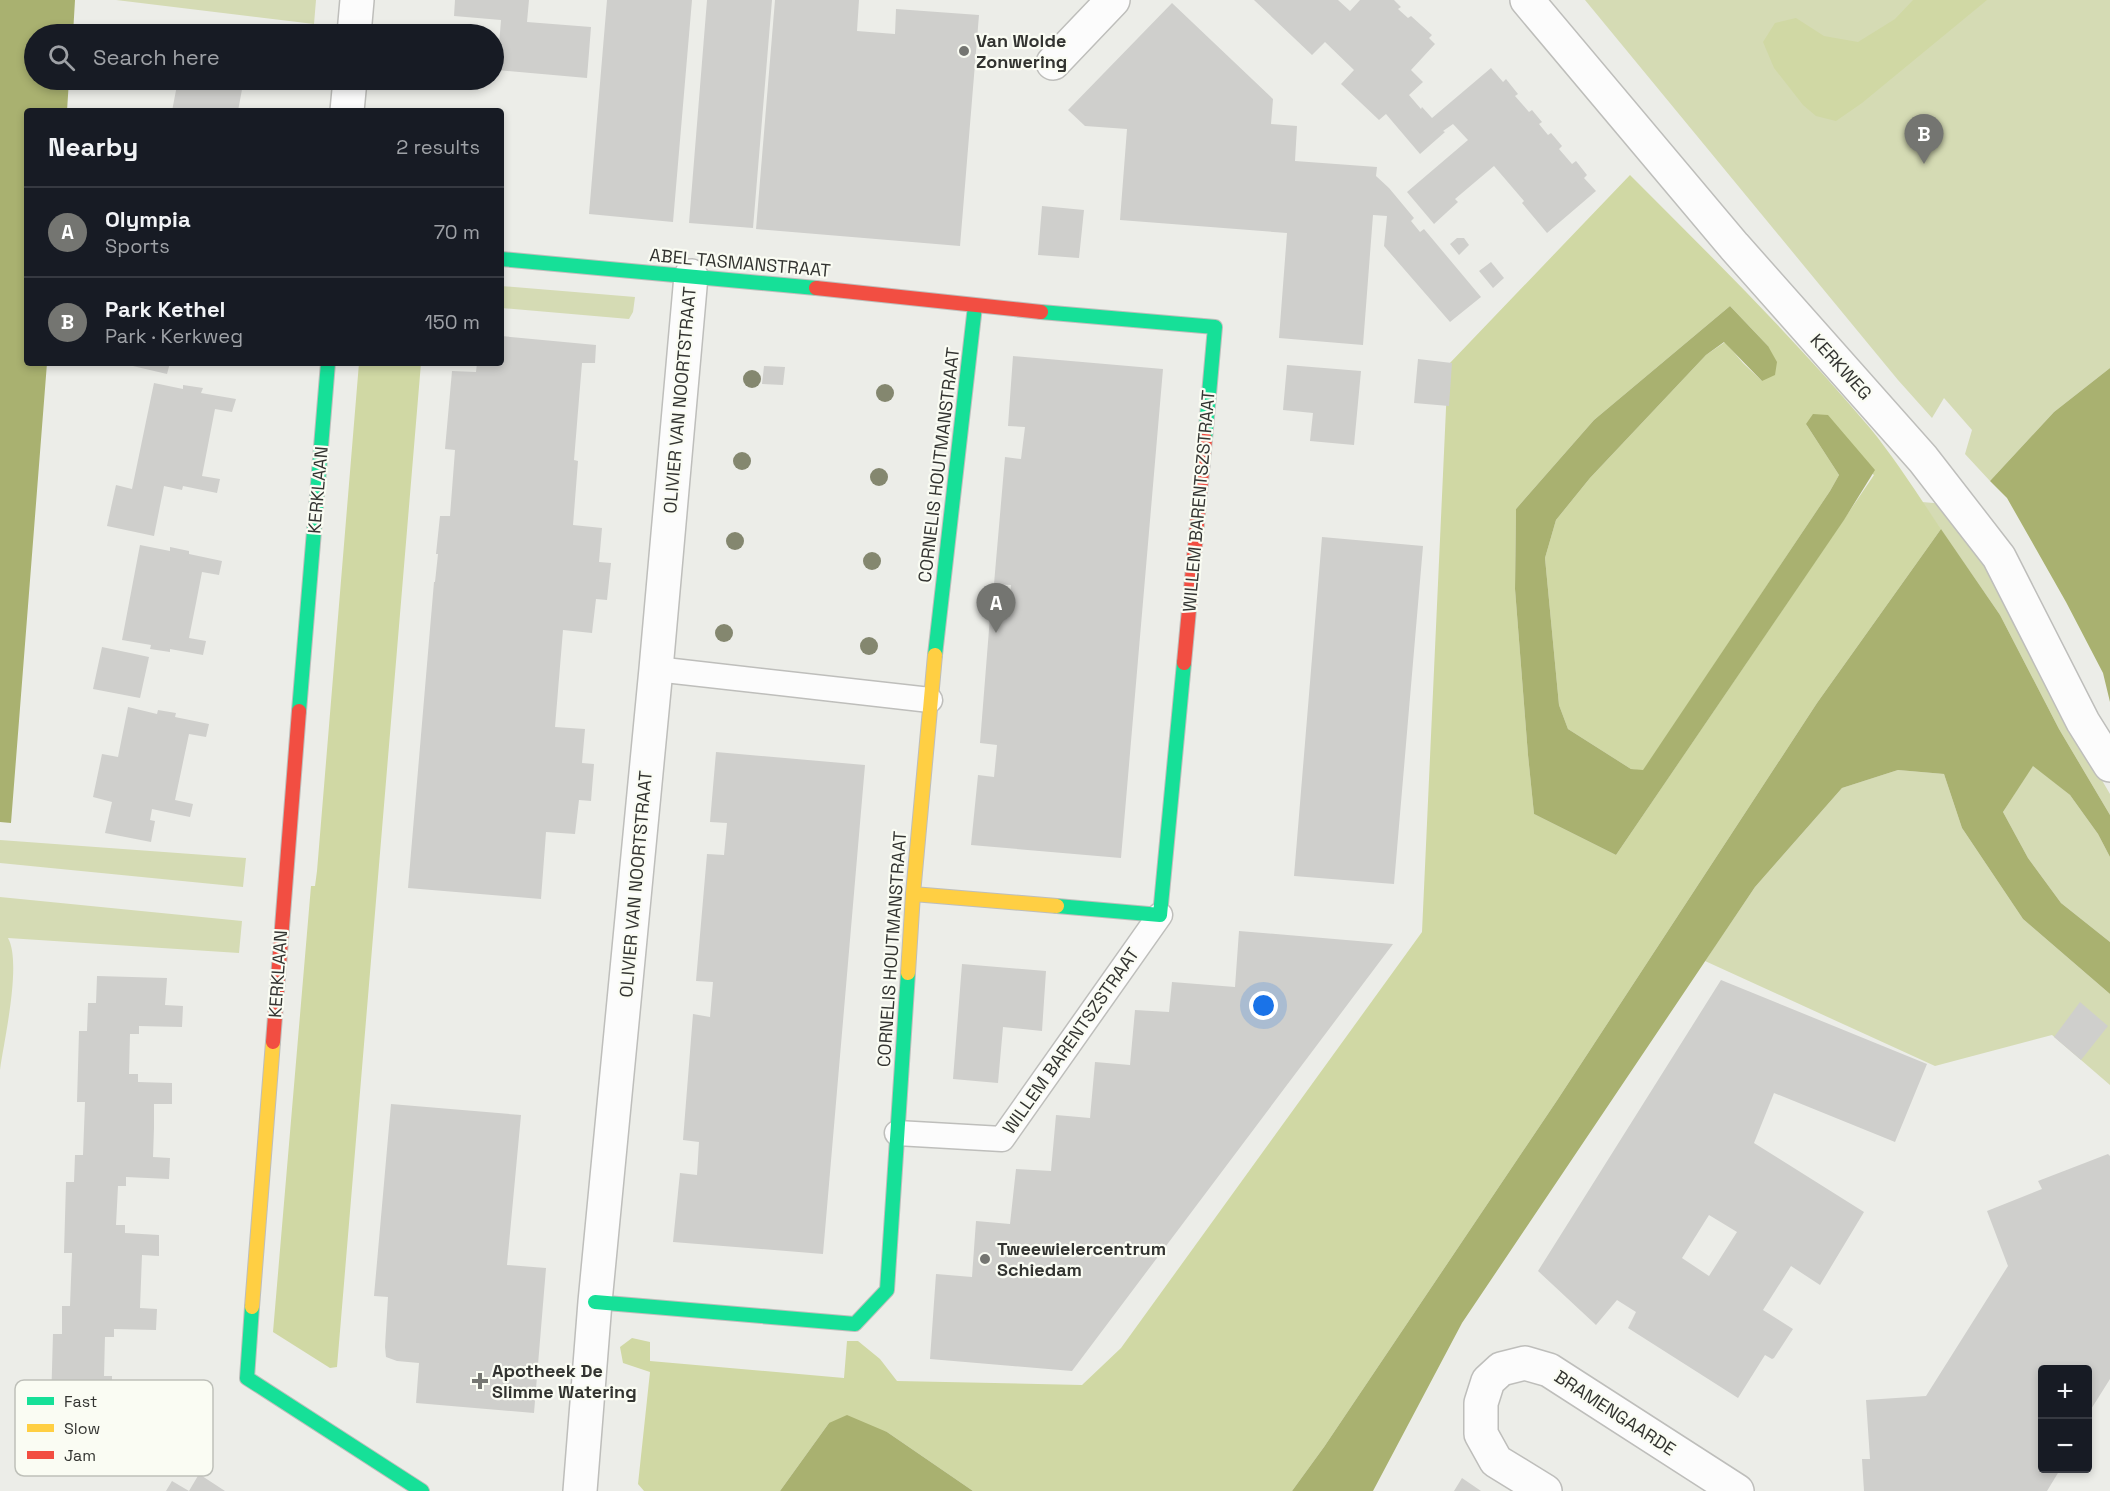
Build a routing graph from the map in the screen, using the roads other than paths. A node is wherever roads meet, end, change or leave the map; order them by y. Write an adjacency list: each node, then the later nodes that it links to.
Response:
1 (357, 0): 4 (street)
2 (1113, 0): 5 (street)
3 (1527, 0): 14 (street, KERKWEG)
4 (355, 24)
5 (1053, 63)
6 (349, 90): 7 (street)
7 (347, 108)
8 (504, 260): 9 (street, ABEL TASMANSTRAAT)
9 (691, 276): 10 (street, ABEL TASMANSTRAAT); 12 (street, OLIVIER VAN NOORTSTRAAT)
10 (975, 306): 13 (street, CORNELIS HOUTMANSTRAAT); 16 (street, WILLEM BARENTSZSTRAAT)
11 (328, 366): 19 (street, KERKLAAN)
12 (656, 669): 13 (lane); 18 (street, OLIVIER VAN NOORTSTRAAT)
13 (930, 700): 15 (street, CORNELIS HOUTMANSTRAAT)
14 (2110, 765)
15 (913, 894): 16 (street); 17 (street, CORNELIS HOUTMANSTRAAT)
16 (1160, 915): 17 (lane, WILLEM BARENTSZSTRAAT)
17 (897, 1133): 18 (street, CORNELIS HOUTMANSTRAAT)
18 (595, 1302): 20 (street, OLIVIER VAN NOORTSTRAAT)
19 (422, 1491)
20 (580, 1491)
21 (1545, 1491): 22 (street, BRAMENGAARDE)
22 (1737, 1491)

